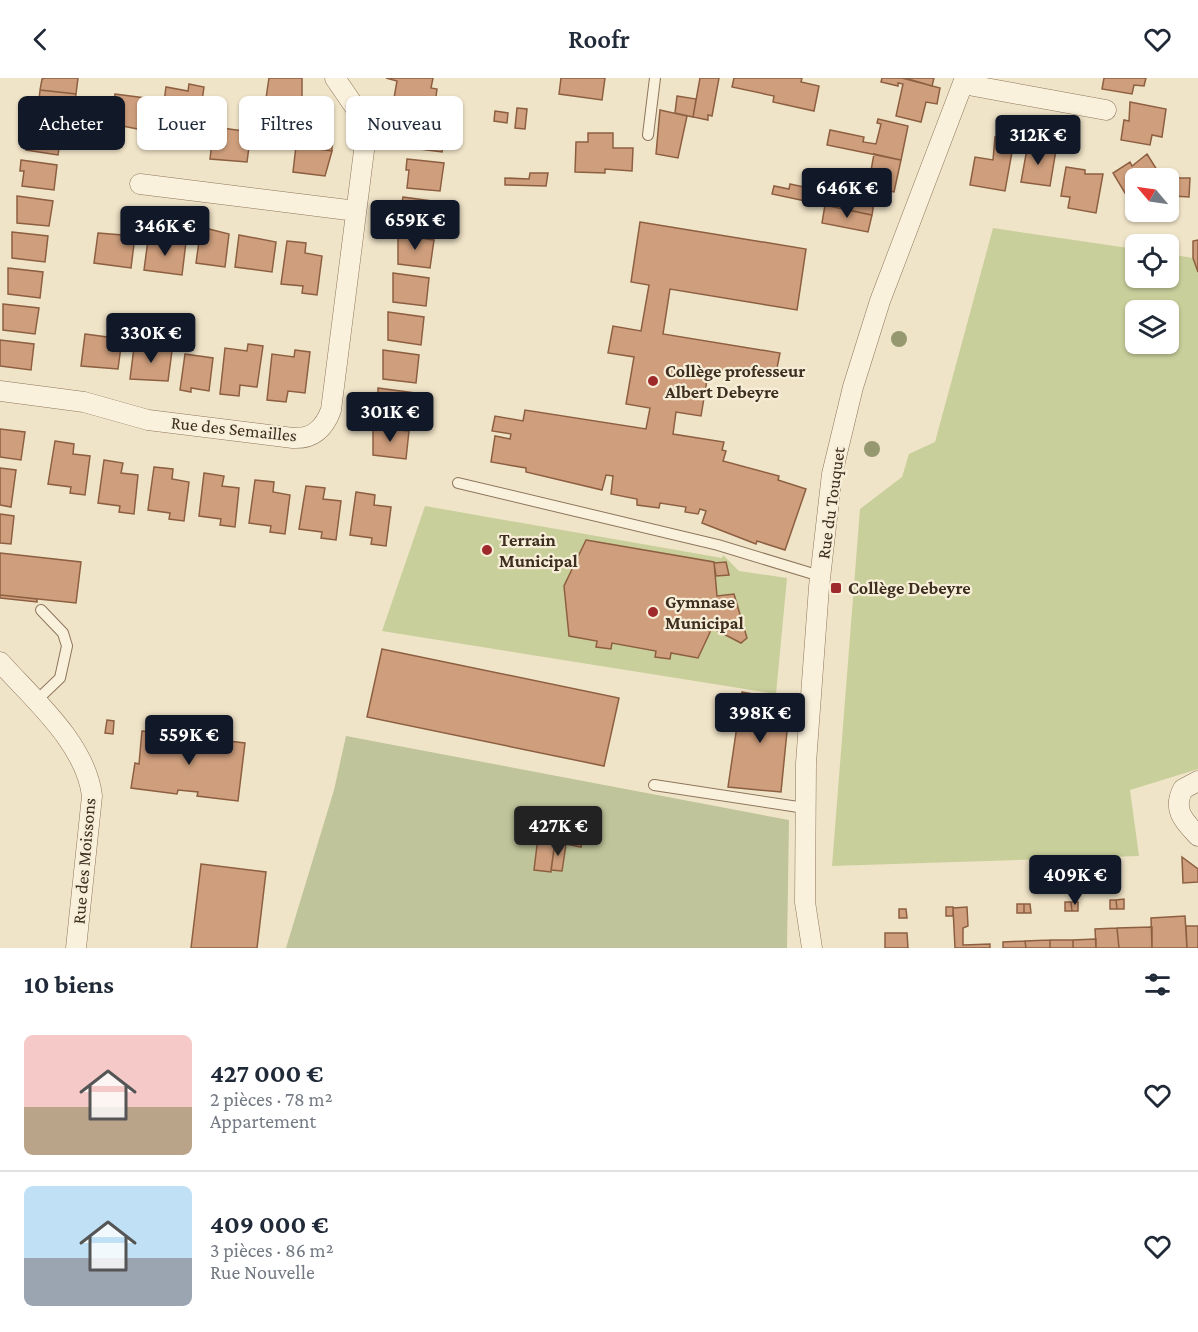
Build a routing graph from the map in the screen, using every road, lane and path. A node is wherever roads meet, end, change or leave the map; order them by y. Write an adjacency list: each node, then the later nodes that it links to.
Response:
1 (335, 78): 7 (street, Rue des Semailles)
2 (655, 78): 5 (lane)
3 (964, 81): 4 (street); 10 (street, Rue du Touquet)
4 (1106, 110)
5 (648, 135)
6 (140, 184): 7 (street)
7 (356, 211): 8 (street, Rue des Semailles)
8 (0, 391)
9 (458, 483): 10 (lane)
10 (820, 576): 16 (street, Rue du Touquet)
11 (41, 610): 13 (lane)
12 (0, 662): 13 (street, Rue des Moissons)
13 (35, 702): 18 (street, Rue des Moissons)
14 (1198, 782): 17 (street)
15 (654, 785): 16 (lane)
16 (805, 808): 19 (street, Rue du Touquet)
17 (1198, 836)
18 (76, 948)
19 (812, 948)

